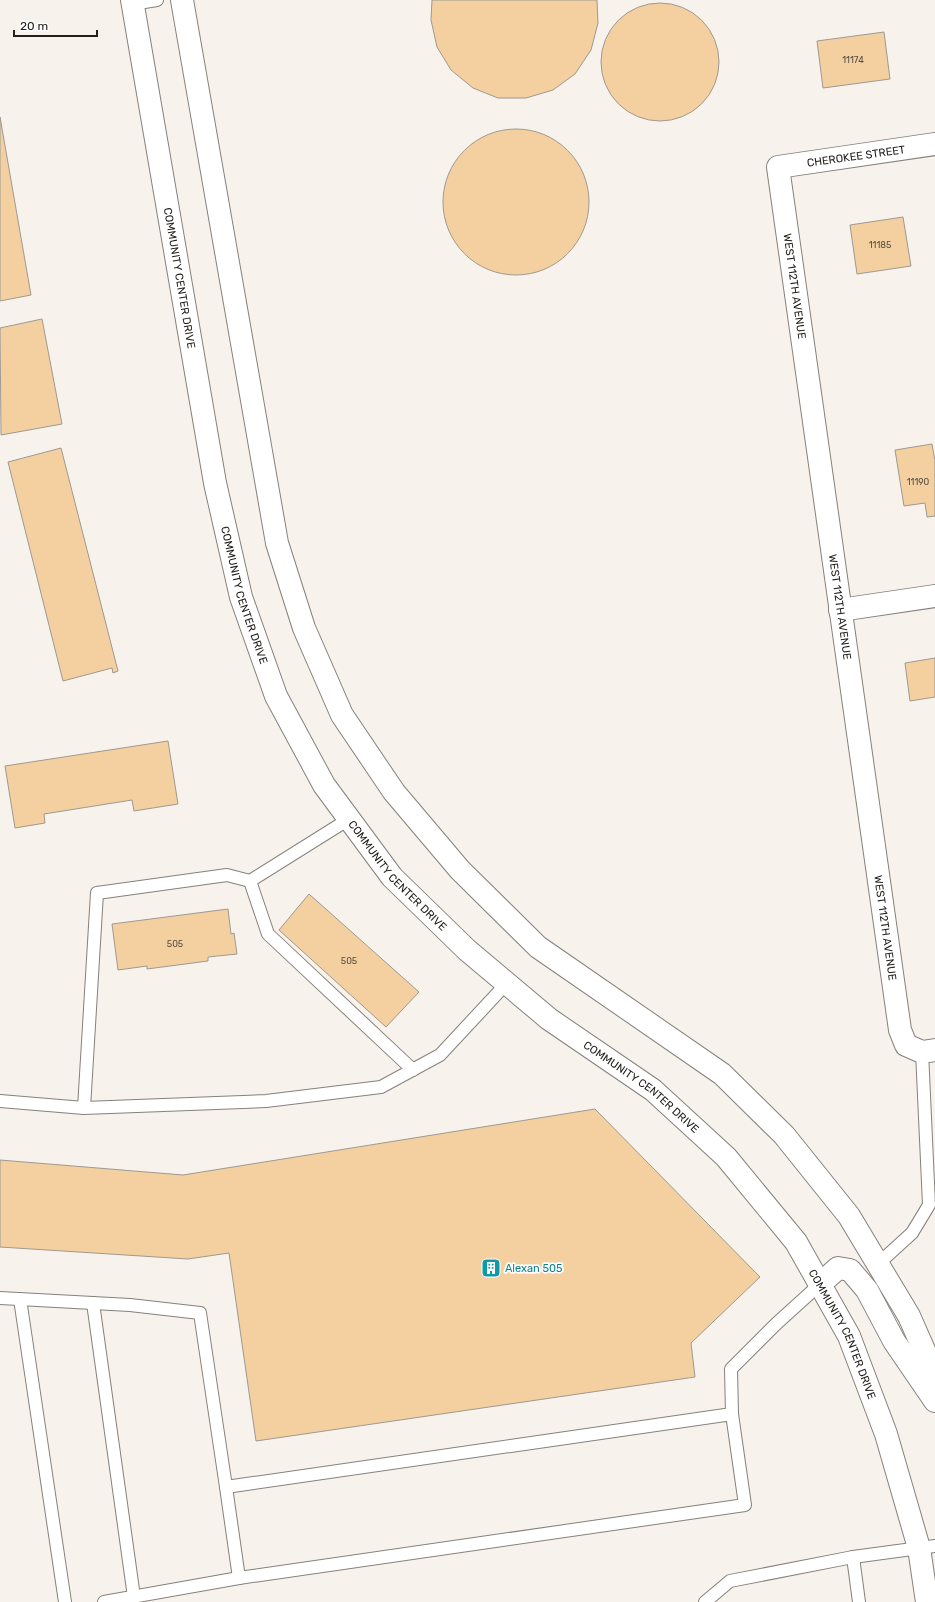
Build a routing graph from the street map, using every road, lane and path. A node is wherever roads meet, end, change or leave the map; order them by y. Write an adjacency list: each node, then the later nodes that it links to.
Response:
1 (157, 0): 3 (lane)
2 (182, 0): 15 (main road)
3 (132, 2): 8 (main road, COMMUNITY CENTER DRIVE)
4 (935, 144): 5 (main road, CHEROKEE STREET)
5 (778, 167): 7 (main road, WEST 112TH AVENUE)
6 (935, 596): 7 (main road)
7 (840, 610): 11 (main road, WEST 112TH AVENUE)
8 (349, 820): 9 (lane); 10 (main road, COMMUNITY CENTER DRIVE)
9 (250, 881): 12 (lane); 14 (lane)
10 (507, 984): 12 (lane); 16 (main road, COMMUNITY CENTER DRIVE)
11 (921, 1049): 15 (lane)
12 (413, 1070): 14 (lane)
13 (0, 1101): 14 (lane)
14 (84, 1108)
15 (878, 1264): 20 (main road)
16 (819, 1285): 21 (main road); 22 (lane); 24 (main road, COMMUNITY CENTER DRIVE)
17 (0, 1298): 18 (lane)
18 (20, 1299): 19 (lane); 28 (lane)
19 (93, 1303): 23 (lane); 27 (lane)
20 (935, 1375)
21 (935, 1401)
22 (732, 1414): 23 (lane); 26 (lane)
23 (226, 1487): 26 (lane)
24 (927, 1547): 25 (lane); 32 (main road, COMMUNITY CENTER DRIVE)
25 (853, 1557): 30 (lane); 31 (lane)
26 (239, 1578): 27 (lane)
27 (134, 1597): 29 (lane)
28 (65, 1602)
29 (104, 1602)
30 (705, 1602)
31 (859, 1602)
32 (927, 1602)

